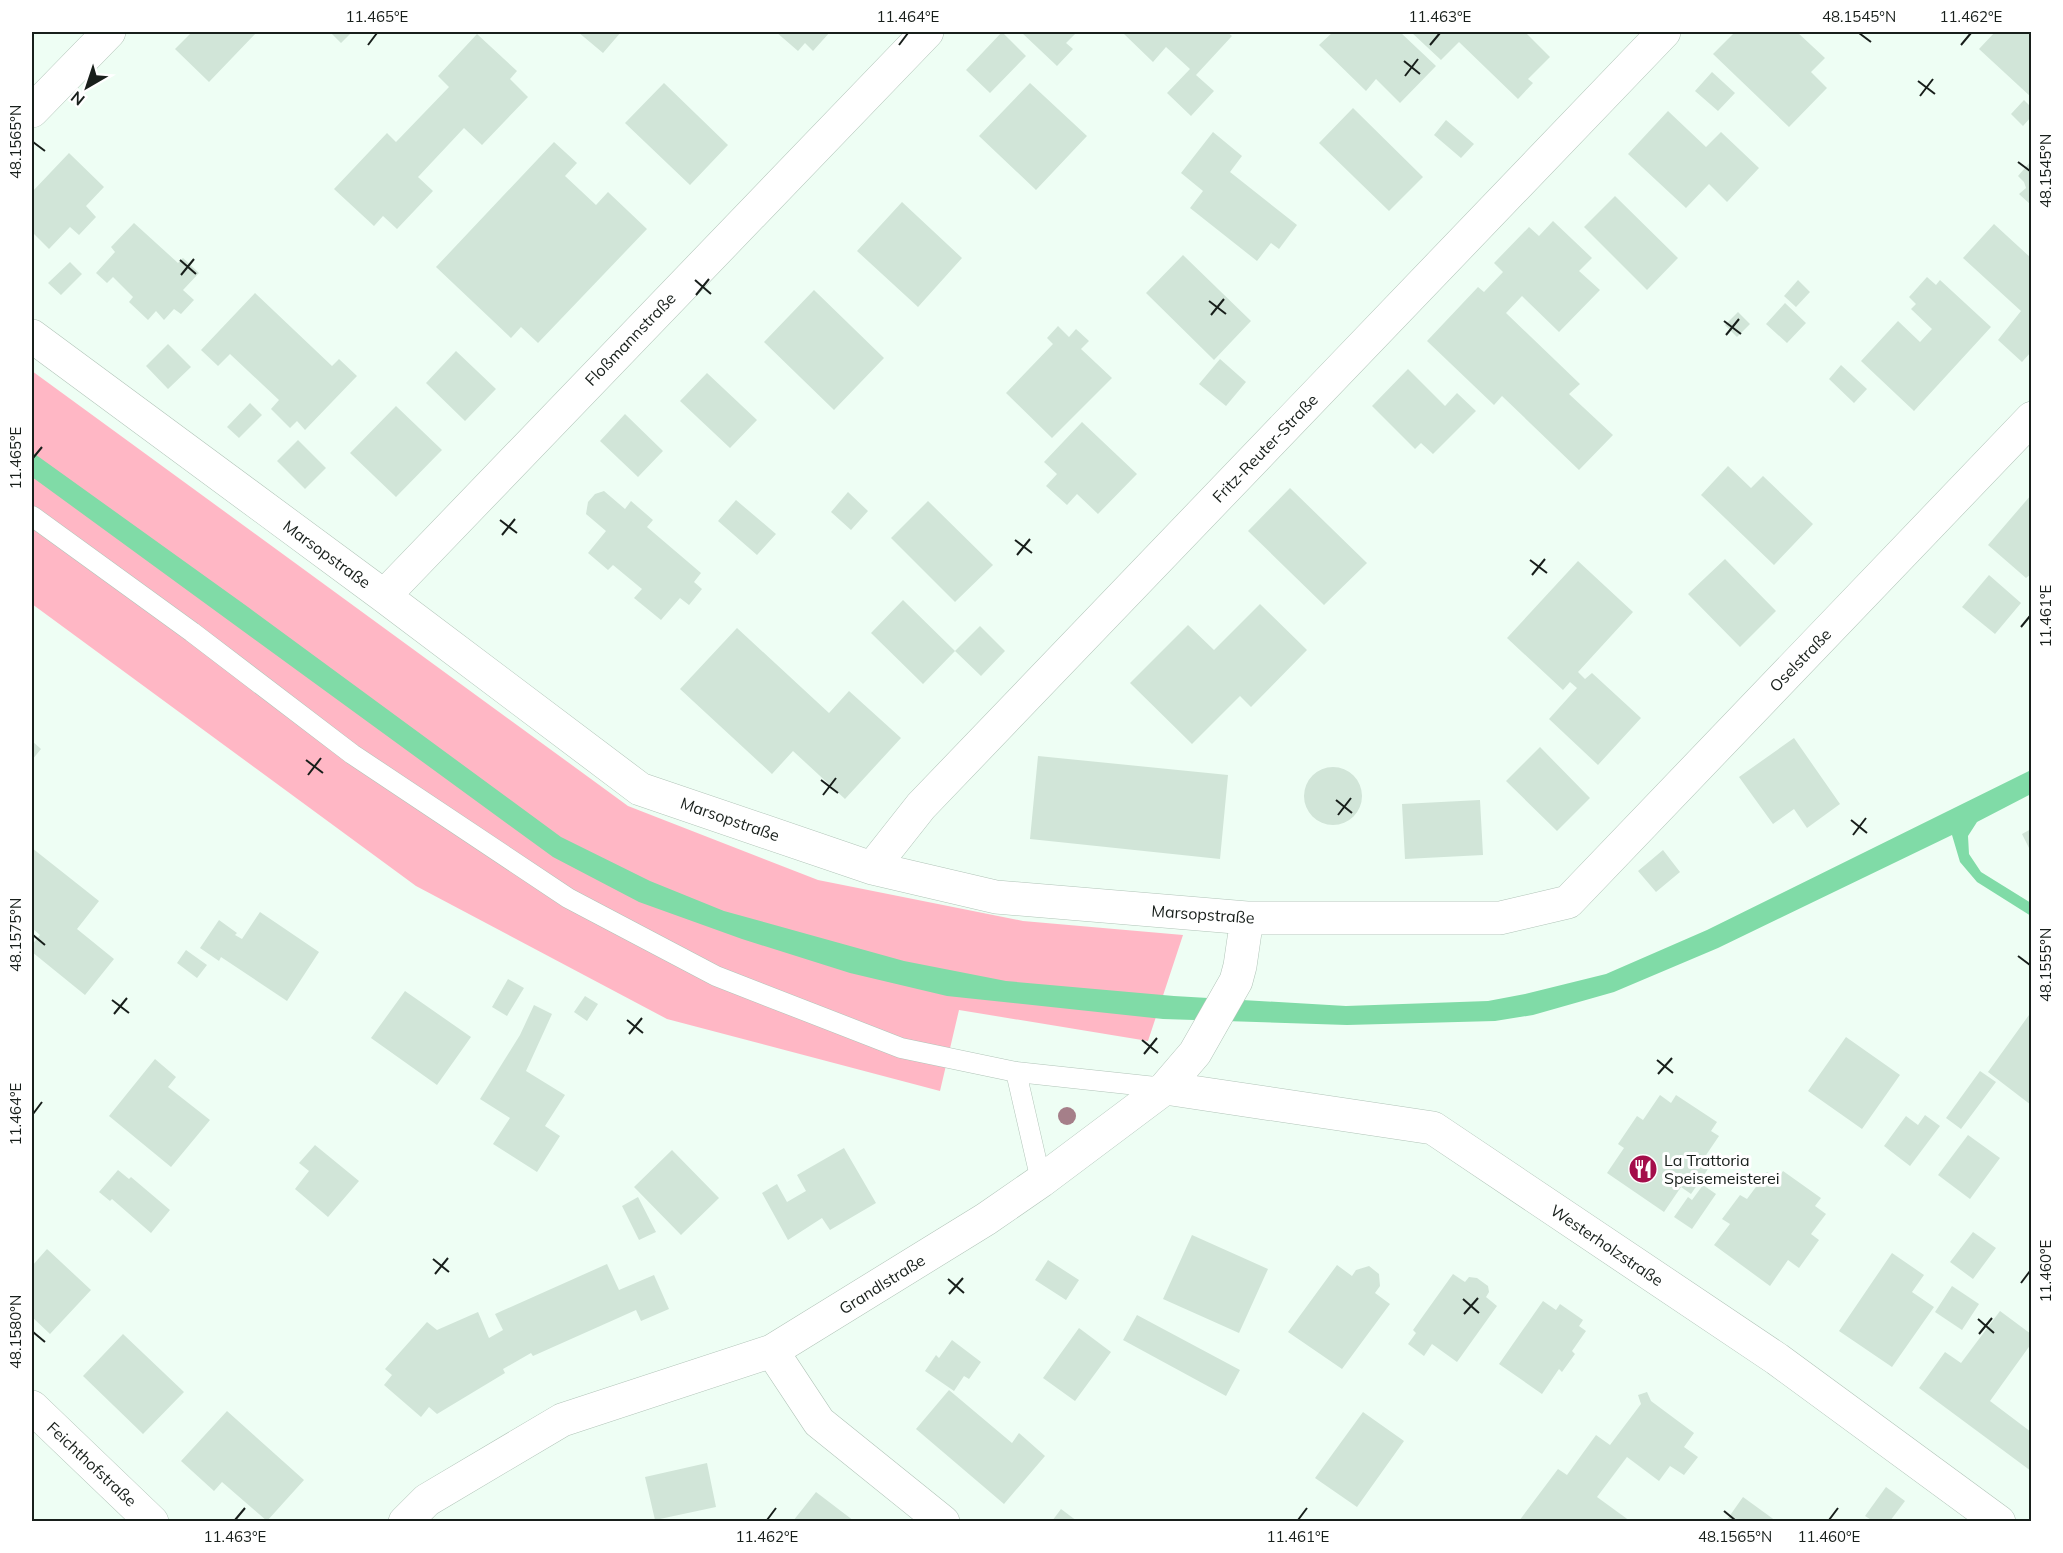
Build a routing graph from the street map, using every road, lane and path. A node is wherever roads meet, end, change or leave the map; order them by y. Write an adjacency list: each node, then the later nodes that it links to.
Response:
1 (109, 32): 4 (street)
2 (927, 32): 8 (street, Floßmannstraße)
3 (1664, 32): 9 (street, Fritz-Reuter-Straße)
4 (32, 111)
5 (32, 336): 8 (street, Marsopstraße)
6 (2031, 418): 10 (street, Oselstraße)
7 (32, 516): 12 (lane)
8 (384, 596): 9 (street, Marsopstraße)
9 (872, 868): 11 (street, Marsopstraße)
10 (1568, 902): 11 (street, Marsopstraße)
11 (1247, 918): 13 (street, Grandlstraße)
12 (1016, 1072): 13 (lane); 14 (lane)
13 (1165, 1088): 14 (street, Grandlstraße); 20 (street, Westerholzstraße)
14 (1041, 1181): 15 (street, Grandlstraße)
15 (772, 1351): 18 (street, Grandlstraße); 19 (street)
16 (32, 1407): 17 (street, Feichthofstraße)
17 (152, 1521)
18 (405, 1521)
19 (943, 1521)
20 (2000, 1521)

